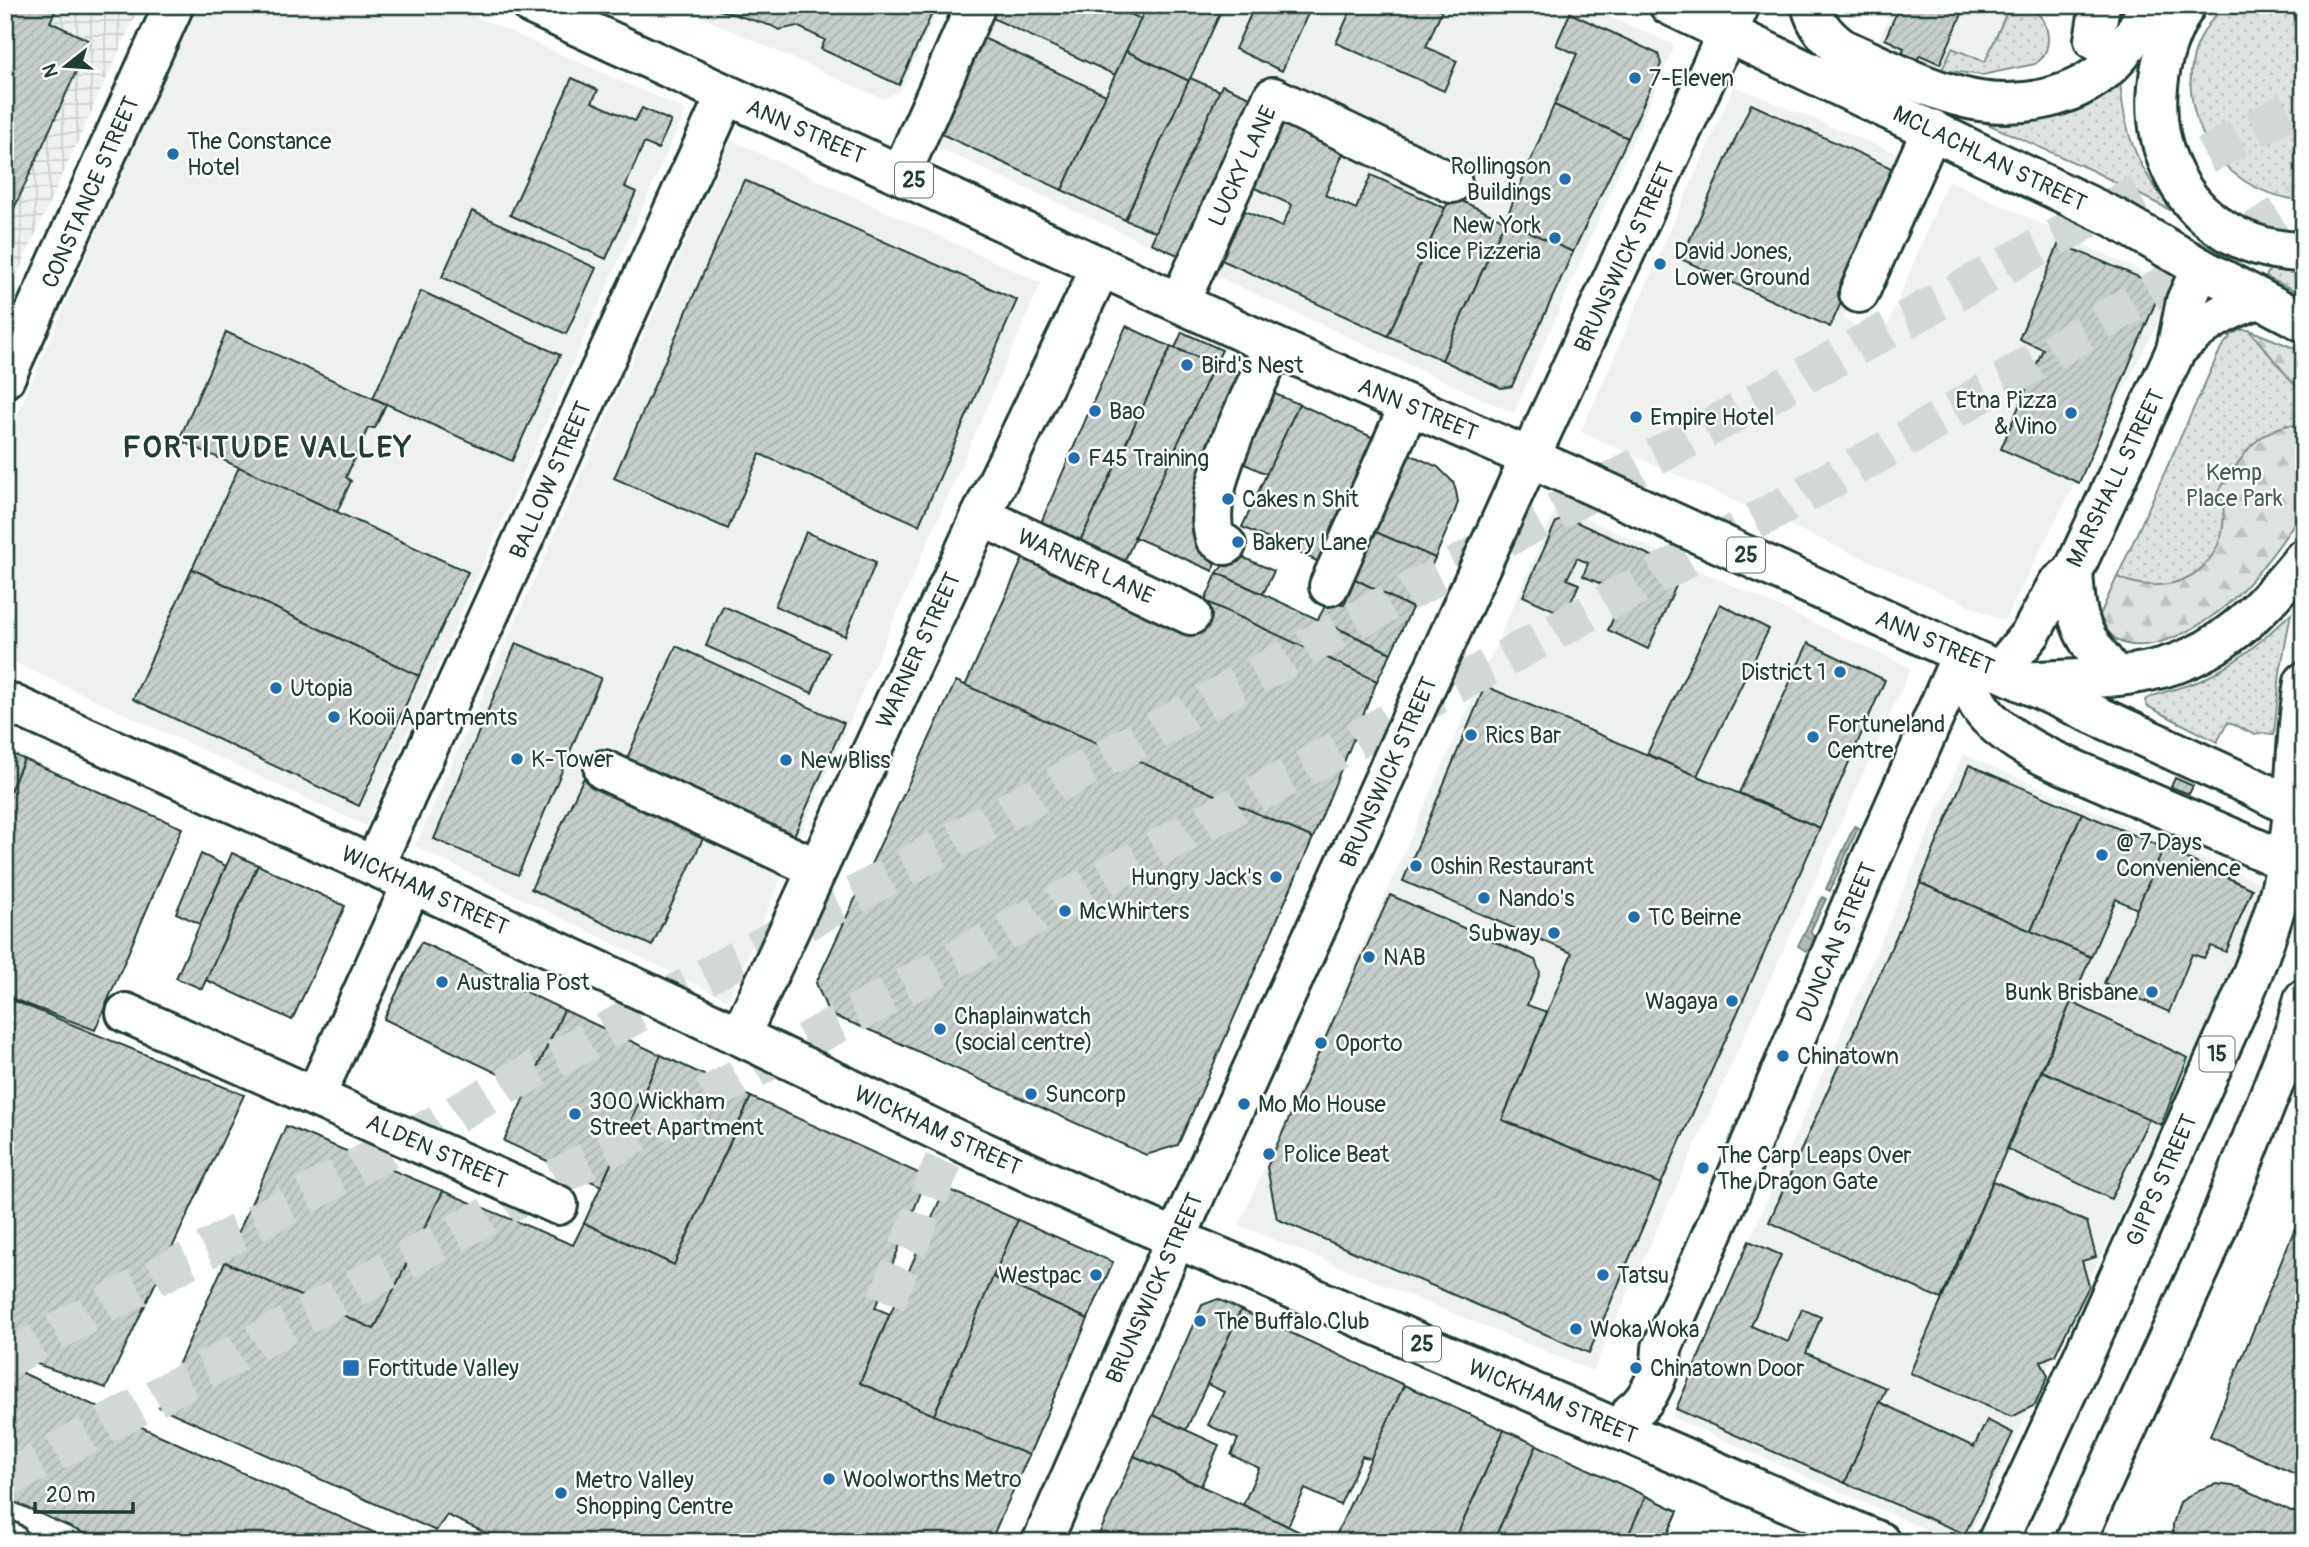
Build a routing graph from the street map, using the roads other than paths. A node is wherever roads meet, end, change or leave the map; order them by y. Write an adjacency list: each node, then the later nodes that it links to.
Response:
1 (174, 5): 22 (main road, CONSTANCE STREET)
2 (532, 5): 9 (main road, ANN STREET / 25)
3 (976, 5): 11 (main road)
4 (1669, 5): 8 (main road, MCLACHLAN STREET)
5 (1811, 5): 6 (main road)
6 (2149, 5)
7 (2186, 5): 13 (main road)
8 (1734, 19): 10 (main road, MCLACHLAN STREET); 24 (main road, BRUNSWICK STREET)
9 (726, 95): 11 (main road, ANN STREET / 25); 39 (main road, BALLOW STREET)
10 (1932, 129): 15 (main road, MCLACHLAN STREET); 16 (main road)
11 (901, 174): 14 (main road, ANN STREET / 25)
12 (1452, 183): 18 (main road, LUCKY LANE)
13 (2304, 252)
14 (1101, 267): 18 (main road, ANN STREET / 25); 25 (main road, WARNER STREET)
15 (2201, 268): 17 (main road, MCLACHLAN STREET); 21 (main road, MARSHALL STREET)
16 (1859, 293)
17 (2258, 299): 19 (main road, MCLACHLAN STREET); 21 (main road, MARSHALL STREET)
18 (1180, 301): 20 (main road, ANN STREET / 25)
19 (2304, 322)
20 (1273, 346): 23 (main road, ANN STREET / 25); 26 (main road)
21 (2176, 350): 28 (main road, MARSHALL STREET)
22 (5, 377)
23 (1409, 406): 24 (main road, ANN STREET / 25); 29 (main road)
24 (1530, 457): 31 (main road, ANN STREET / 25); 47 (main road, BRUNSWICK STREET)
25 (981, 516): 30 (main road, WARNER LANE); 40 (main road, WARNER STREET)
26 (1226, 545)
27 (2304, 558): 33 (main road, 25)
28 (2073, 572): 32 (main road, MARSHALL STREET); 33 (main road)
29 (1329, 586)
30 (1191, 614)
31 (1962, 654): 32 (main road, ANN STREET / 25); 38 (main road); 48 (main road, DUNCAN STREET)
32 (2012, 676): 33 (main road, 25); 37 (main road, ANN STREET)
33 (2115, 676)
34 (2304, 682): 37 (main road, 15)
35 (5, 701): 39 (main road, WICKHAM STREET)
36 (604, 770): 40 (main road)
37 (2299, 811): 38 (main road, GIPPS STREET / 15)
38 (2298, 862): 51 (main road, GIPPS STREET / 15)
39 (374, 866): 41 (main road, WICKHAM STREET)
40 (816, 868): 44 (main road, WARNER STREET)
41 (412, 884): 44 (main road, WICKHAM STREET); 45 (main road)
42 (2304, 999): 52 (main road)
43 (126, 1013): 45 (main road, ALDEN STREET)
44 (740, 1036): 47 (main road, WICKHAM STREET)
45 (315, 1097): 46 (main road, ALDEN STREET)
46 (558, 1205)
47 (1176, 1239): 48 (main road, WICKHAM STREET / 25); 49 (main road, BRUNSWICK STREET)
48 (1628, 1421): 50 (main road, WICKHAM STREET / 25)
49 (1042, 1542)
50 (1880, 1542)
51 (1997, 1542)
52 (2075, 1542)

